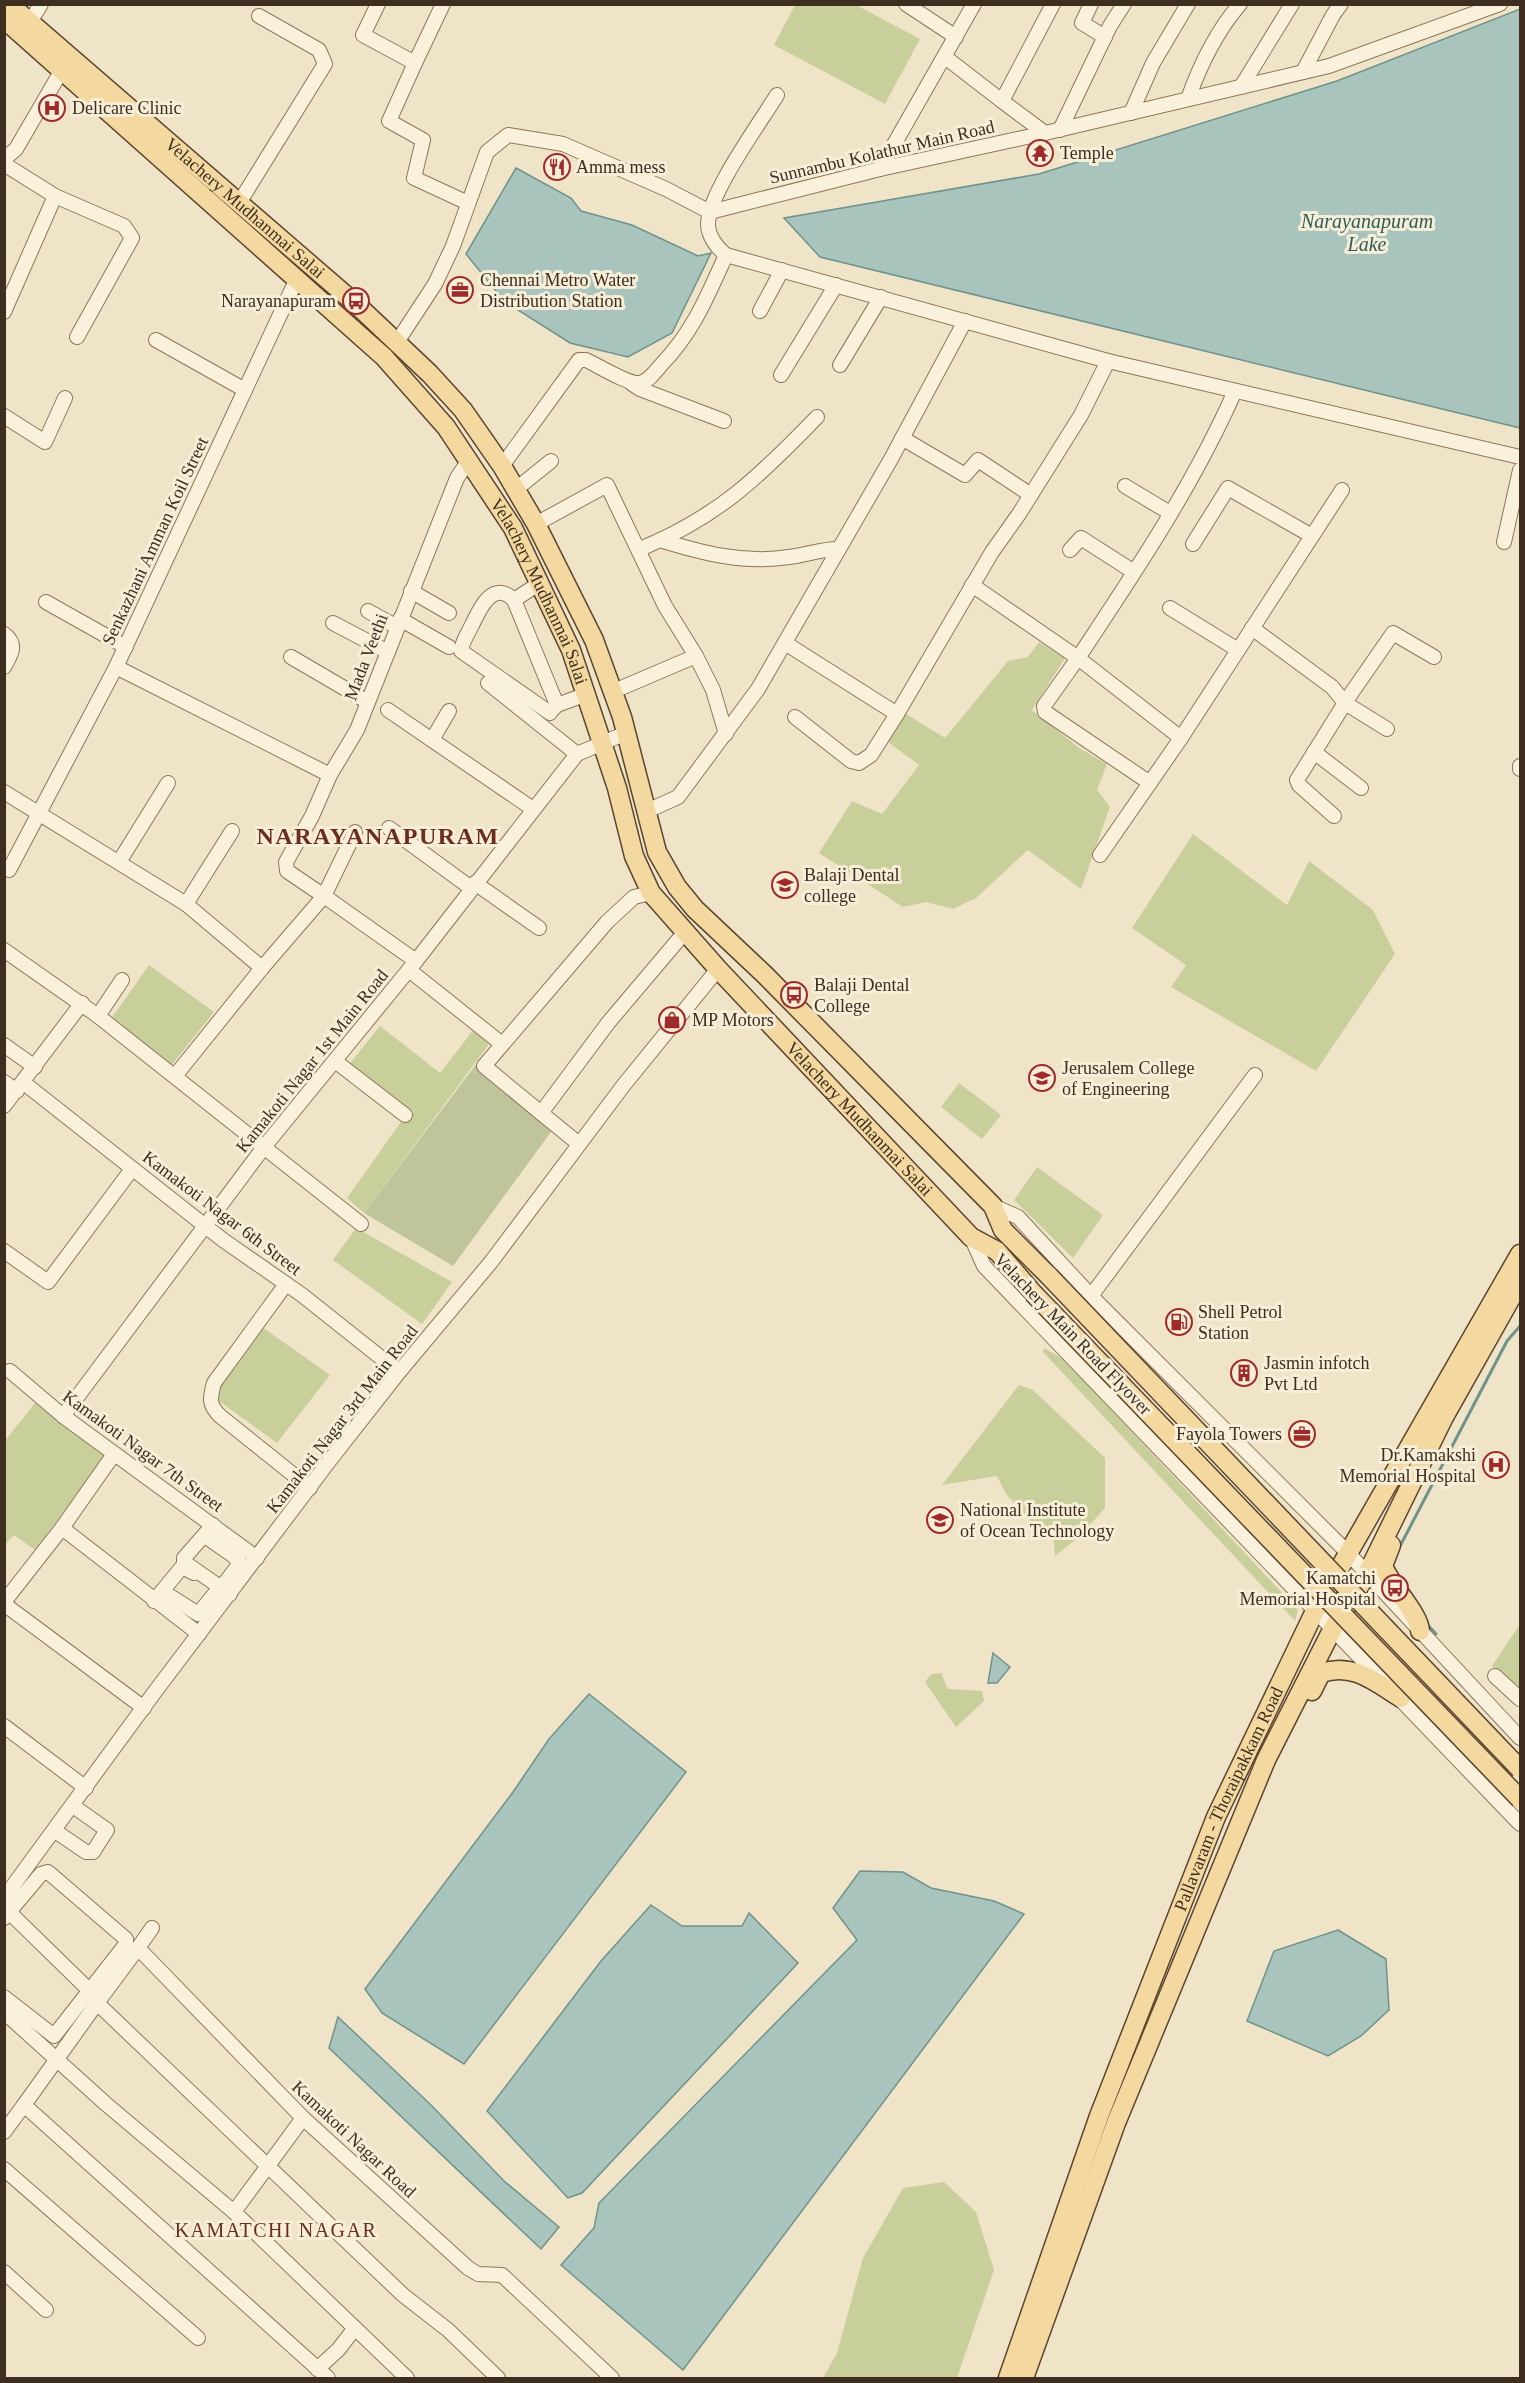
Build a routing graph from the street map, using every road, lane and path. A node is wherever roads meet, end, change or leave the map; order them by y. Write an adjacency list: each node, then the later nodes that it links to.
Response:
1 (9, 4): 17 (main road, Velachery Mudhanmai Salai)
2 (41, 4): 17 (street)
3 (378, 4): 22 (street)
4 (443, 4): 22 (street)
5 (906, 4): 18 (street)
6 (974, 4): 18 (street)
7 (1053, 4): 27 (street)
8 (1091, 4): 19 (street)
9 (1124, 4): 19 (street)
10 (1188, 4): 28 (street)
11 (1240, 4): 26 (street)
12 (1292, 4): 24 (street)
13 (1341, 4): 23 (street)
14 (1500, 4): 23 (street, Sunnambu Kolathur Main Road)
15 (259, 16): 34 (street)
16 (4, 19): 21 (main road, Velachery Mudhanmai Salai)
17 (30, 22): 21 (main road, Velachery Mudhanmai Salai)
18 (956, 36): 20 (street)
19 (1105, 37): 29 (street)
20 (945, 57): 27 (street); 32 (street)
21 (67, 62): 31 (street); 34 (main road, Velachery Mudhanmai Salai); 39 (main road, Velachery Mudhanmai Salai)
22 (415, 63): 35 (street)
23 (1304, 72): 24 (street, Sunnambu Kolathur Main Road)
24 (1241, 87): 26 (street, Sunnambu Kolathur Main Road)
25 (777, 95): 36 (street)
26 (1188, 99): 28 (street, Sunnambu Kolathur Main Road)
27 (1002, 101): 30 (street)
28 (1131, 113): 29 (street, Sunnambu Kolathur Main Road)
29 (1060, 130): 30 (street, Sunnambu Kolathur Main Road)
30 (1045, 133): 32 (street, Sunnambu Kolathur Main Road)
31 (4, 161): 33 (street)
32 (880, 169): 36 (street, Sunnambu Kolathur Main Road)
33 (55, 195): 43 (street); 45 (street)
34 (239, 203): 47 (main road, Velachery Mudhanmai Salai)
35 (468, 203): 36 (street); 47 (street)
36 (710, 212): 37 (street)
37 (726, 255): 38 (street); 51 (street)
38 (782, 270): 40 (street); 42 (street)
39 (298, 283): 52 (street, Senkazhani Amman Koil Street); 60 (main road, Velachery Mudhanmai Salai)
40 (836, 285): 41 (street); 50 (street)
41 (881, 297): 44 (street); 49 (street)
42 (760, 311)
43 (4, 312)
44 (965, 321): 48 (street); 58 (street)
45 (77, 337)
46 (156, 340): 52 (street)
47 (398, 342): 62 (main road, Velachery Mudhanmai Salai)
48 (1108, 361): 53 (street); 67 (street)
49 (840, 365)
50 (781, 375)
51 (627, 380): 57 (street); 62 (street)
52 (245, 390): 91 (street, Senkazhani Amman Koil Street)
53 (1235, 391): 59 (street); 68 (street)
54 (65, 399): 55 (street)
55 (4, 416)
56 (817, 417): 71 (street)
57 (724, 421)
58 (902, 438): 67 (street); 75 (street)
59 (1521, 458)
60 (469, 460): 78 (main road, Velachery Mudhanmai Salai); 80 (street, Mada Veethi)
61 (551, 461): 65 (street)
62 (502, 466): 65 (main road, Velachery Mudhanmai Salai)
63 (1521, 470): 72 (street)
64 (1125, 486): 68 (street)
65 (515, 490): 69 (main road, Velachery Mudhanmai Salai)
66 (1342, 490): 70 (street)
67 (1031, 495): 79 (street)
68 (1170, 513): 77 (street)
69 (536, 524): 74 (street); 102 (main road, Velachery Mudhanmai Salai)
70 (1312, 536): 73 (street); 88 (street)
71 (660, 540): 74 (street); 75 (street)
72 (1504, 542)
73 (1192, 544)
74 (640, 549): 95 (street)
75 (839, 549): 90 (street)
76 (1070, 550): 77 (street)
77 (1134, 572): 98 (street)
78 (540, 583): 81 (street); 103 (main road, Velachery Mudhanmai Salai)
79 (972, 585): 98 (street); 109 (street)
80 (411, 591): 85 (street); 87 (street, Mada Veethi)
81 (514, 600): 106 (street); 106 (street)
82 (46, 603): 91 (street)
83 (1170, 608): 93 (street)
84 (368, 611): 87 (street)
85 (449, 613)
86 (333, 623): 94 (street)
87 (399, 623): 92 (street); 94 (street, Mada Veethi)
88 (1252, 628): 93 (street); 105 (street)
89 (4, 634): 99 (street)
90 (785, 643): 109 (street); 114 (street)
91 (126, 647): 100 (street, Senkazhani Amman Koil Street)
92 (449, 647)
93 (1238, 650): 115 (street)
94 (388, 652): 104 (street, Mada Veethi)
95 (696, 656): 102 (street); 114 (street)
96 (291, 657): 104 (street)
97 (1434, 657): 105 (street)
98 (1078, 658): 115 (street); 122 (street)
99 (4, 667)
100 (116, 667): 120 (street); 127 (street, Senkazhani Amman Koil Street)
101 (488, 683): 111 (street)
102 (614, 691): 113 (main road, Velachery Mudhanmai Salai)
103 (586, 694): 106 (street); 117 (main road, Velachery Mudhanmai Salai)
104 (368, 702): 120 (street, Mada Veethi)
105 (1345, 703): 112 (street); 118 (street)
106 (553, 709): 111 (street)
107 (388, 710): 116 (street)
108 (448, 711): 116 (street)
109 (897, 714): 110 (street)
110 (795, 717)
111 (541, 725): 119 (street)
112 (1387, 729)
113 (626, 733): 117 (street, Kamakoti Nagar 1st Main Road); 126 (main road, Velachery Mudhanmai Salai)
114 (726, 734): 126 (street)
115 (1181, 738): 122 (street)
116 (432, 740): 125 (street)
117 (602, 742): 119 (street, Kamakoti Nagar 1st Main Road); 136 (main road, Velachery Mudhanmai Salai)
118 (1314, 752): 123 (street); 128 (street)
119 (577, 753): 125 (street, Kamakoti Nagar 1st Main Road)
120 (330, 776): 137 (street, Mada Veethi)
121 (168, 783): 133 (street)
122 (1150, 783): 132 (street)
123 (1360, 788)
124 (4, 792): 127 (street)
125 (533, 809): 135 (street, Kamakoti Nagar 1st Main Road)
126 (647, 811): 142 (main road, Velachery Mudhanmai Salai)
127 (41, 813): 133 (street); 134 (street, Senkazhani Amman Koil Street)
128 (1334, 816)
129 (389, 828): 135 (street)
130 (232, 831): 138 (street)
131 (356, 832): 137 (street)
132 (1100, 855)
133 (119, 862): 138 (street)
134 (9, 870)
135 (473, 886): 139 (street); 143 (street, Kamakoti Nagar 1st Main Road)
136 (651, 893): 140 (main road, Velachery Mudhanmai Salai); 149 (street)
137 (324, 896): 143 (street); 144 (street)
138 (186, 903): 144 (street)
139 (539, 928)
140 (685, 932): 145 (main road, Velachery Mudhanmai Salai); 158 (street)
141 (4, 950): 147 (street)
142 (751, 962): 145 (main road); 163 (main road, Velachery Mudhanmai Salai)
143 (412, 966): 149 (street); 151 (street, Kamakoti Nagar 1st Main Road)
144 (262, 968): 154 (street)
145 (724, 976): 160 (street, Kamakoti Nagar 3rd Main Road); 166 (main road, Velachery Mudhanmai Salai)
146 (122, 980): 148 (street)
147 (82, 1003): 148 (street); 152 (street)
148 (98, 1016): 154 (street)
149 (502, 1044): 158 (street)
150 (4, 1045): 152 (street)
151 (335, 1060): 159 (street); 161 (street, Kamakoti Nagar 1st Main Road)
152 (35, 1067): 156 (street)
153 (1255, 1075): 171 (street)
154 (175, 1076): 161 (street)
155 (4, 1082): 156 (street, Kamakoti Nagar 6th Street)
156 (20, 1087): 157 (street); 162 (street, Kamakoti Nagar 6th Street)
157 (4, 1106)
158 (542, 1113): 160 (street)
159 (405, 1115)
160 (579, 1144): 173 (street, Kamakoti Nagar 3rd Main Road)
161 (264, 1147): 164 (street); 165 (street, Kamakoti Nagar 1st Main Road)
162 (132, 1169): 165 (street, Kamakoti Nagar 6th Street); 167 (street)
163 (993, 1206): 171 (street); 198 (main road, Velachery Main Road Flyover, bridge)
164 (361, 1224)
165 (206, 1226): 170 (street, Kamakoti Nagar 6th Street); 174 (street, Kamakoti Nagar 1st Main Road)
166 (971, 1237): 187 (street); 200 (main road, Velachery Main Road Flyover, bridge)
167 (4, 1251)
168 (1521, 1254): 181 (main road, Pallavaram - Thoraipakkam Road)
169 (1521, 1282): 175 (main road, Pallavaram - Thoraipakkam Road)
170 (286, 1284): 173 (street, Kamakoti Nagar 6th Street); 177 (street)
171 (1091, 1296): 181 (street)
172 (6, 1372): 174 (street, Kamakoti Nagar 7th Street)
173 (399, 1372): 177 (street, Kamakoti Nagar 3rd Main Road)
174 (63, 1416): 176 (street, Kamakoti Nagar 7th Street)
175 (1432, 1443): 183 (main road, Pallavaram - Thoraipakkam Road); 189 (main road)
176 (114, 1454): 178 (street); 179 (street, Kamakoti Nagar 7th Street)
177 (310, 1488): 182 (street, Kamakoti Nagar 3rd Main Road)
178 (62, 1528): 185 (street); 186 (street)
179 (209, 1530): 180 (street, Kamakoti Nagar 7th Street); 184 (street)
180 (238, 1552): 182 (street, Kamakoti Nagar 7th Street); 184 (street)
181 (1348, 1554): 183 (street); 187 (main road, Pallavaram - Thoraipakkam Road)
182 (257, 1558): 184 (street, Kamakoti Nagar 3rd Main Road)
183 (1367, 1574): 188 (main road, Pallavaram - Thoraipakkam Road); 189 (street)
184 (224, 1592): 185 (street); 185 (street); 190 (street, Kamakoti Nagar 3rd Main Road)
185 (158, 1596): 190 (street)
186 (4, 1603): 194 (street)
187 (1315, 1611): 188 (street); 216 (main road, Pallavaram - Thoraipakkam Road)
188 (1332, 1630): 192 (street); 196 (main road, Pallavaram - Thoraipakkam Road)
189 (1420, 1631): 197 (street)
190 (199, 1634): 194 (street, Kamakoti Nagar 3rd Main Road)
191 (1495, 1676): 193 (street)
192 (1401, 1698): 196 (main road); 202 (street)
193 (1521, 1699)
194 (144, 1708): 199 (street, Kamakoti Nagar 3rd Main Road)
195 (4, 1726): 199 (street)
196 (1286, 1731): 216 (main road, Pallavaram - Thoraipakkam Road)
197 (1521, 1738)
198 (1521, 1769)
199 (86, 1788): 201 (street, Kamakoti Nagar 3rd Main Road)
200 (1521, 1799)
201 (73, 1806): 203 (street, Kamakoti Nagar 3rd Main Road); 203 (street)
202 (1521, 1824)
203 (55, 1831): 204 (street, Kamakoti Nagar 3rd Main Road)
204 (38, 1854): 205 (street, Kamakoti Nagar 3rd Main Road); 208 (street)
205 (4, 1898)
206 (6, 1913): 211 (street); 211 (street)
207 (152, 1928): 209 (street)
208 (125, 1929)
209 (138, 1948): 211 (street); 215 (street, Kamakoti Nagar Road)
210 (4, 1996): 211 (street)
211 (94, 1997): 213 (street); 218 (street)
212 (4, 2012): 213 (street)
213 (57, 2058): 214 (street); 220 (street)
214 (24, 2105): 217 (street); 226 (street)
215 (303, 2118): 218 (street); 229 (street, Kamakoti Nagar Road)
216 (1105, 2128): 225 (main road, Pallavaram - Thoraipakkam Road)
217 (4, 2132)
218 (270, 2165): 220 (street); 227 (street)
219 (4, 2169): 224 (street)
220 (234, 2212): 223 (street)
221 (4, 2272): 222 (street)
222 (46, 2310)
223 (355, 2328): 226 (street); 228 (street)
224 (198, 2338)
225 (1026, 2350): 230 (main road, Pallavaram - Thoraipakkam Road); 231 (main road, Pallavaram - Thoraipakkam Road)
226 (323, 2374)
227 (498, 2378)
228 (407, 2379)
229 (612, 2379)
230 (1008, 2379)
231 (1024, 2379)

